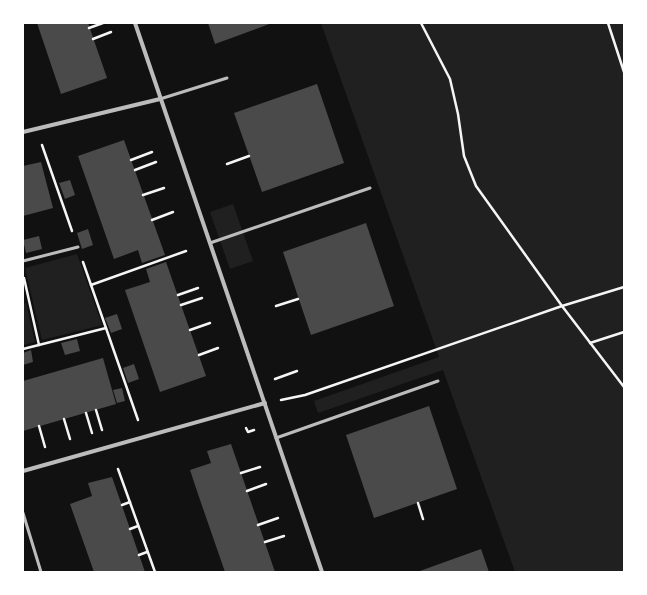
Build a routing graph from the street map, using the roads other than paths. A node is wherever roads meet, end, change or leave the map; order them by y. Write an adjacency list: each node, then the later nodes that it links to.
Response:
1 (135, 23): 3 (street)
2 (227, 78): 3 (lane)
3 (160, 99): 4 (street); 6 (street)
4 (23, 132)
5 (370, 188): 6 (lane)
6 (210, 243): 10 (street)
7 (78, 247): 8 (lane)
8 (23, 261)
9 (438, 381): 11 (lane)
10 (264, 403): 11 (street); 12 (street)
11 (276, 438): 15 (street)
12 (23, 471)
13 (23, 513): 14 (lane)
14 (41, 572)
15 (322, 572)

